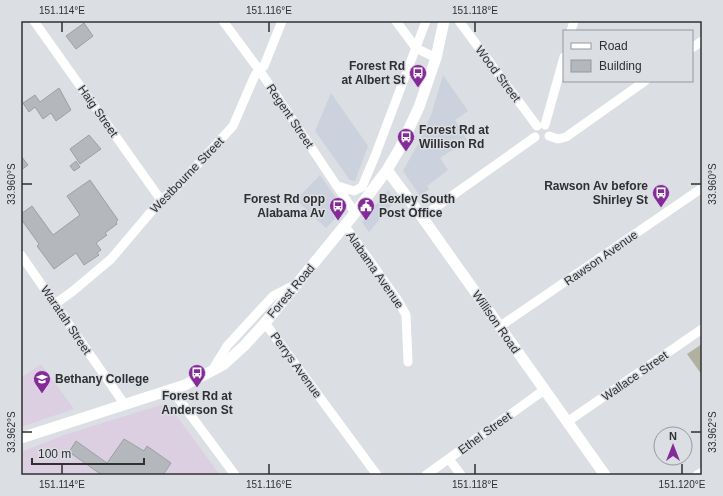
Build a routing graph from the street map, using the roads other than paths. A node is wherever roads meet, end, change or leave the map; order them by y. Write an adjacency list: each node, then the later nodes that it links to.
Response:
1 (34, 21): 21 (street, Haig Street)
2 (223, 21): 13 (street, Regent Street)
3 (282, 21): 13 (street, Westbourne Street)
4 (396, 21): 10 (street)
5 (426, 21): 10 (street)
6 (444, 21): 11 (main road, Forest Road)
7 (459, 21): 15 (street, Wood Street)
8 (702, 41): 9 (street)
9 (693, 47)
10 (416, 48): 11 (street); 19 (street)
11 (436, 58): 18 (main road, Forest Road)
12 (563, 60): 15 (street)
13 (260, 71): 19 (street, Regent Street); 21 (street, Westbourne Street)
14 (644, 82): 16 (street)
15 (541, 125): 16 (street); 17 (street)
16 (549, 136): 17 (street)
17 (535, 137): 23 (street)
18 (387, 170): 22 (main road, Forest Road); 23 (main road, Willison Road)
19 (338, 186): 22 (street, Regent Street)
20 (702, 188): 29 (street, Rawson Avenue)
21 (161, 200): 27 (street, Westbourne Street)
22 (356, 213): 24 (main road, Forest Road)
23 (422, 216): 29 (main road, Willison Road)
24 (344, 226): 26 (main road, Forest Road); 31 (street, Alabama Avenue)
25 (21, 255): 27 (street, Waratah Street)
26 (299, 282): 28 (main road, Forest Road); 32 (street)
27 (55, 304): 35 (street, Waratah Street)
28 (265, 322): 32 (main road, Forest Road); 41 (street, Perrys Avenue)
29 (500, 327): 34 (main road, Willison Road)
30 (702, 329): 36 (street, Wallace Street)
31 (408, 362)
32 (211, 372): 33 (main road, Forest Road)
33 (172, 390): 35 (main road, Forest Road); 40 (street)
34 (544, 390): 36 (main road, Willison Road); 38 (street, Ethel Street)
35 (125, 405): 37 (main road, Forest Road)
36 (567, 422): 44 (main road, Willison Road)
37 (21, 438)
38 (449, 458): 42 (street, Ethel Street); 43 (street)
39 (702, 472): 45 (street)
40 (235, 475)
41 (377, 475)
42 (426, 475)
43 (461, 475)
44 (605, 475)
45 (697, 475)

